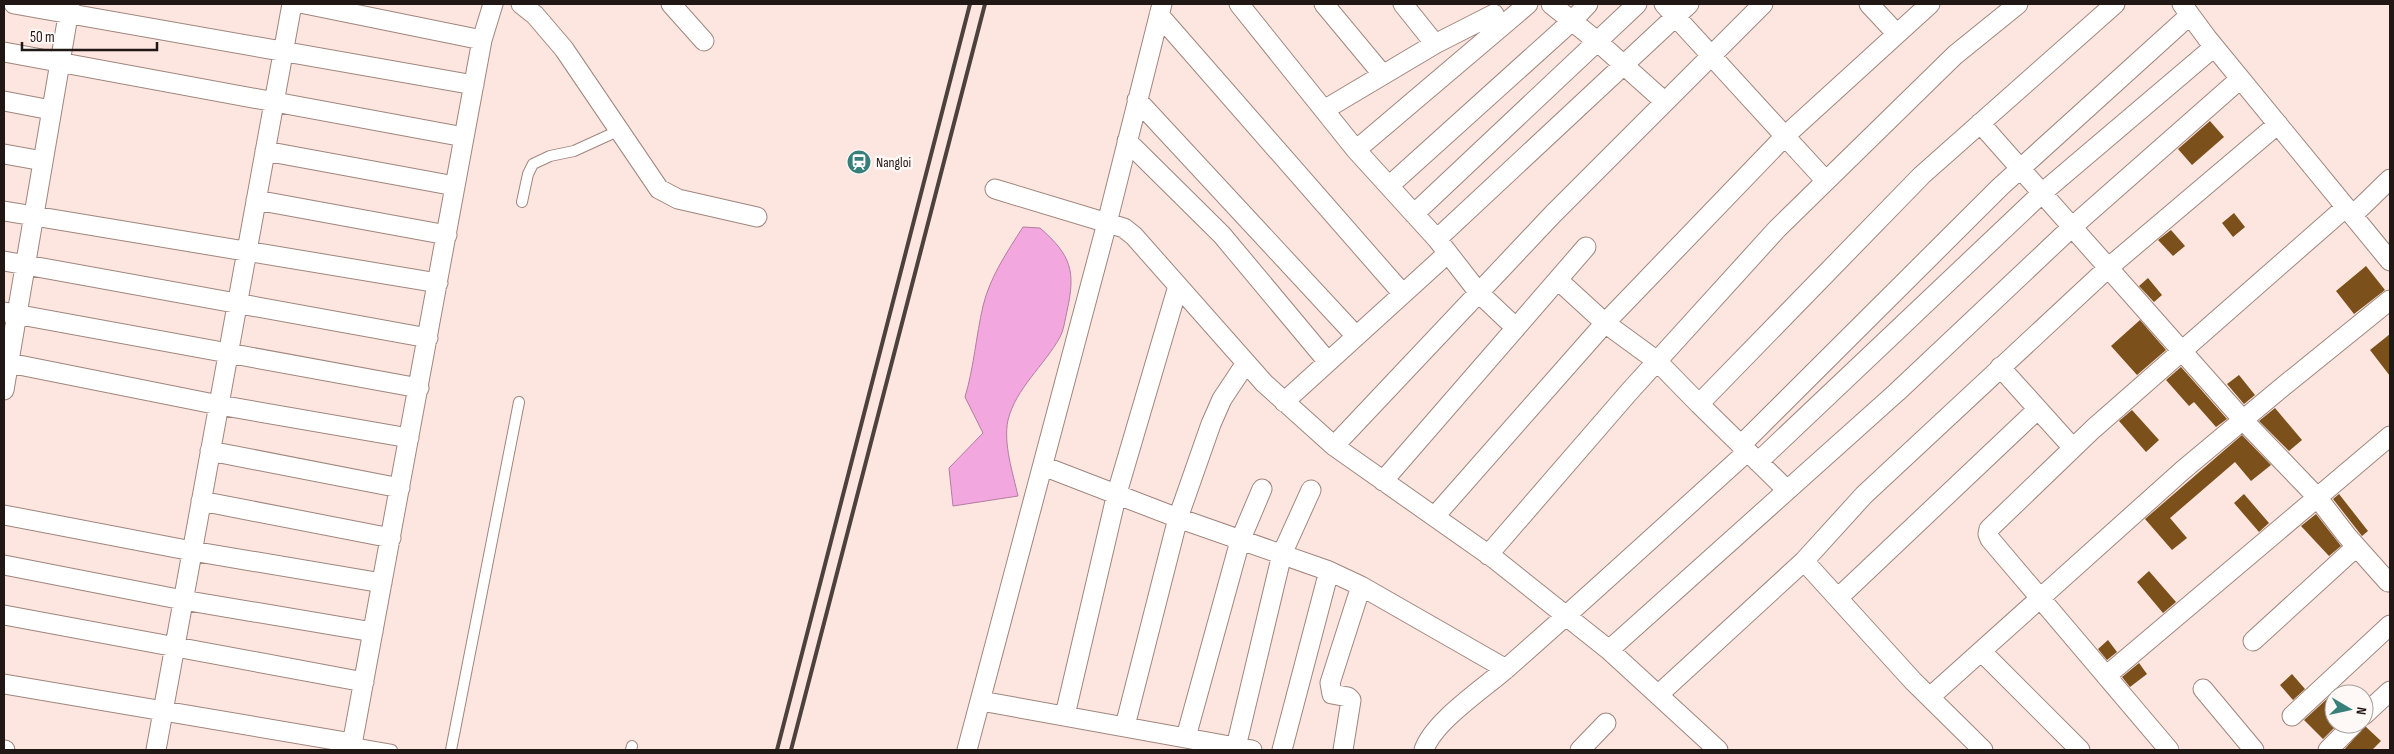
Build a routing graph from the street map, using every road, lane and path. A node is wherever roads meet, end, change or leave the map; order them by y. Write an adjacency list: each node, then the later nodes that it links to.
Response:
1 (14, 4): 20 (street)
2 (292, 4): 33 (street)
3 (305, 4): 27 (street)
4 (493, 4): 27 (street)
5 (520, 4): 48 (street)
6 (671, 4): 28 (street)
7 (1239, 4): 45 (street)
8 (1324, 4): 37 (street)
9 (1403, 4): 30 (street)
10 (1528, 4): 24 (street)
11 (1551, 4): 25 (street)
12 (1588, 4): 25 (street)
13 (1637, 4): 29 (street)
14 (1689, 4): 22 (street)
15 (1763, 4): 34 (street)
16 (1869, 4): 26 (street)
17 (1930, 4): 26 (street)
18 (2018, 4): 58 (street)
19 (2115, 4): 46 (street)
20 (69, 9): 33 (street); 35 (street)
21 (1160, 9): 40 (street); 84 (street)
22 (1670, 10): 34 (street); 36 (street)
23 (2186, 10): 31 (street); 56 (street)
24 (1495, 14): 30 (street); 52 (street)
25 (1572, 21): 29 (street); 60 (street)
26 (1897, 34): 49 (street)
27 (482, 40): 39 (street)
28 (704, 41)
29 (1598, 42): 36 (street); 67 (street)
30 (1436, 44): 37 (street)
31 (2214, 46): 38 (street); 62 (street)
32 (4, 52): 35 (street)
33 (283, 53): 39 (street); 41 (street)
34 (1710, 56): 43 (street); 49 (street)
35 (60, 63): 41 (street); 44 (street)
36 (1624, 66): 43 (street); 73 (street)
37 (1383, 75): 45 (street)
38 (2240, 79): 47 (street); 71 (street)
39 (474, 85): 50 (street)
40 (1137, 100): 51 (street); 90 (street)
41 (274, 101): 50 (street); 53 (street)
42 (4, 102): 44 (street)
43 (1665, 102): 83 (street)
44 (51, 110): 55 (street)
45 (1324, 110): 52 (street)
46 (1980, 123): 56 (street); 103 (street)
47 (2278, 124): 66 (street); 79 (street)
48 (620, 130): 64 (lane); 69 (street)
49 (1785, 136): 58 (street); 88 (street)
50 (464, 137): 59 (street)
51 (1127, 141): 70 (street); 94 (street)
52 (1356, 150): 60 (street)
53 (265, 151): 59 (street); 63 (street)
54 (4, 154): 55 (street)
55 (43, 161): 68 (street)
56 (2020, 168): 62 (street); 112 (street)
57 (2390, 179): 66 (street)
58 (1826, 181): 95 (street)
59 (455, 186): 72 (street)
60 (1389, 186): 67 (street)
61 (995, 189): 70 (street)
62 (2042, 193): 71 (street); 112 (street)
63 (256, 200): 72 (street); 75 (street)
64 (522, 202)
65 (4, 211): 68 (street)
66 (2350, 211): 77 (street); 92 (street)
67 (1414, 214): 73 (street)
68 (33, 216): 75 (street); 78 (street)
69 (757, 217)
70 (1107, 223): 82 (street); 113 (street)
71 (2072, 226): 79 (street); 118 (street)
72 (447, 235): 81 (street)
73 (1442, 246): 83 (street); 84 (street)
74 (1586, 247): 80 (street)
75 (247, 252): 81 (street); 86 (street)
76 (4, 261): 78 (street)
77 (2390, 261)
78 (25, 264): 86 (street); 87 (street)
79 (2108, 268): 92 (street); 98 (street)
80 (1558, 280): 88 (street); 89 (street)
81 (438, 284): 91 (street)
82 (1178, 286): 97 (street); 119 (street)
83 (1479, 293): 89 (street); 109 (street)
84 (1403, 294): 90 (street)
85 (2390, 300): 106 (street)
86 (238, 303): 91 (street); 93 (street)
87 (10, 313): 93 (street); 96 (street)
88 (1605, 323): 95 (street); 123 (street)
89 (1516, 328): 114 (street)
90 (1356, 336): 94 (street)
91 (428, 338): 99 (street)
92 (2182, 352): 106 (street); 110 (street)
93 (228, 354): 99 (street); 104 (street)
94 (1328, 362): 102 (street)
95 (1657, 362): 103 (street); 130 (street)
96 (6, 363): 100 (street); 104 (street)
97 (1246, 363): 102 (street); 124 (street)
98 (2000, 367): 105 (street); 131 (street)
99 (419, 388): 108 (street)
100 (4, 390)
101 (519, 402): 171 (lane)
102 (1284, 402): 109 (street)
103 (1699, 404): 112 (street)
104 (218, 405): 108 (street); 111 (street)
105 (2038, 409): 110 (street); 137 (street)
106 (2243, 420): 120 (street); 138 (street)
107 (2390, 436): 120 (street)
108 (410, 438): 115 (street)
109 (1334, 446): 114 (street)
110 (2073, 448): 138 (street)
111 (210, 451): 115 (street); 121 (street)
112 (1749, 453): 118 (street); 141 (street)
113 (1043, 466): 119 (street); 156 (street)
114 (1383, 481): 123 (street)
115 (400, 488): 125 (street)
116 (1262, 489): 126 (street)
117 (1311, 490): 129 (street)
118 (1786, 490): 146 (street)
119 (1117, 493): 124 (street); 159 (street)
120 (2317, 497): 127 (street); 149 (street)
121 (201, 501): 125 (street); 128 (street)
122 (4, 515): 128 (street)
123 (1435, 516): 130 (street)
124 (1178, 518): 126 (street); 162 (street)
125 (391, 538): 135 (street)
126 (1240, 541): 129 (street); 164 (street)
127 (2356, 547): 134 (street); 144 (street)
128 (192, 551): 135 (street); 139 (street)
129 (1282, 554): 133 (street); 168 (street)
130 (1488, 554): 141 (street)
131 (1804, 561): 137 (street); 154 (street)
132 (4, 565): 139 (street)
133 (1329, 571): 136 (street); 173 (street)
134 (2390, 582)
135 (382, 583): 143 (street)
136 (1361, 586): 148 (street); 174 (street)
137 (1838, 598): 155 (street)
138 (2041, 599): 147 (street); 149 (street)
139 (183, 600): 143 (street); 145 (street)
140 (4, 615): 145 (street)
141 (1566, 615): 146 (street); 148 (street)
142 (2390, 625): 160 (street)
143 (373, 632): 150 (street)
144 (2253, 640)
145 (175, 646): 150 (street); 158 (street)
146 (1609, 650): 154 (street)
147 (1982, 652): 155 (street); 178 (street)
148 (1506, 669): 167 (street)
149 (2106, 676): 179 (street)
150 (364, 682): 166 (street)
151 (4, 684): 158 (street)
152 (2203, 688): 180 (street)
153 (2390, 691): 157 (street)
154 (1658, 695): 165 (street)
155 (1930, 697): 177 (street)
156 (981, 701): 159 (street); 172 (street)
157 (2374, 706)
158 (164, 711): 166 (street); 169 (street)
159 (1065, 715): 162 (street)
160 (2292, 716)
161 (1606, 723): 175 (street)
162 (1126, 726): 164 (street)
163 (2344, 734): 181 (street)
164 (1186, 737): 168 (street)
165 (1698, 743): 176 (street)
166 (352, 747): 170 (lane)
167 (1428, 747)
168 (1244, 748)
169 (156, 750)
170 (392, 750)
171 (451, 750)
172 (967, 750)
173 (1282, 750)
174 (1343, 750)
175 (1580, 750)
176 (1718, 750)
177 (1983, 750)
178 (2080, 750)
179 (2169, 750)
180 (2254, 750)
181 (2328, 750)

